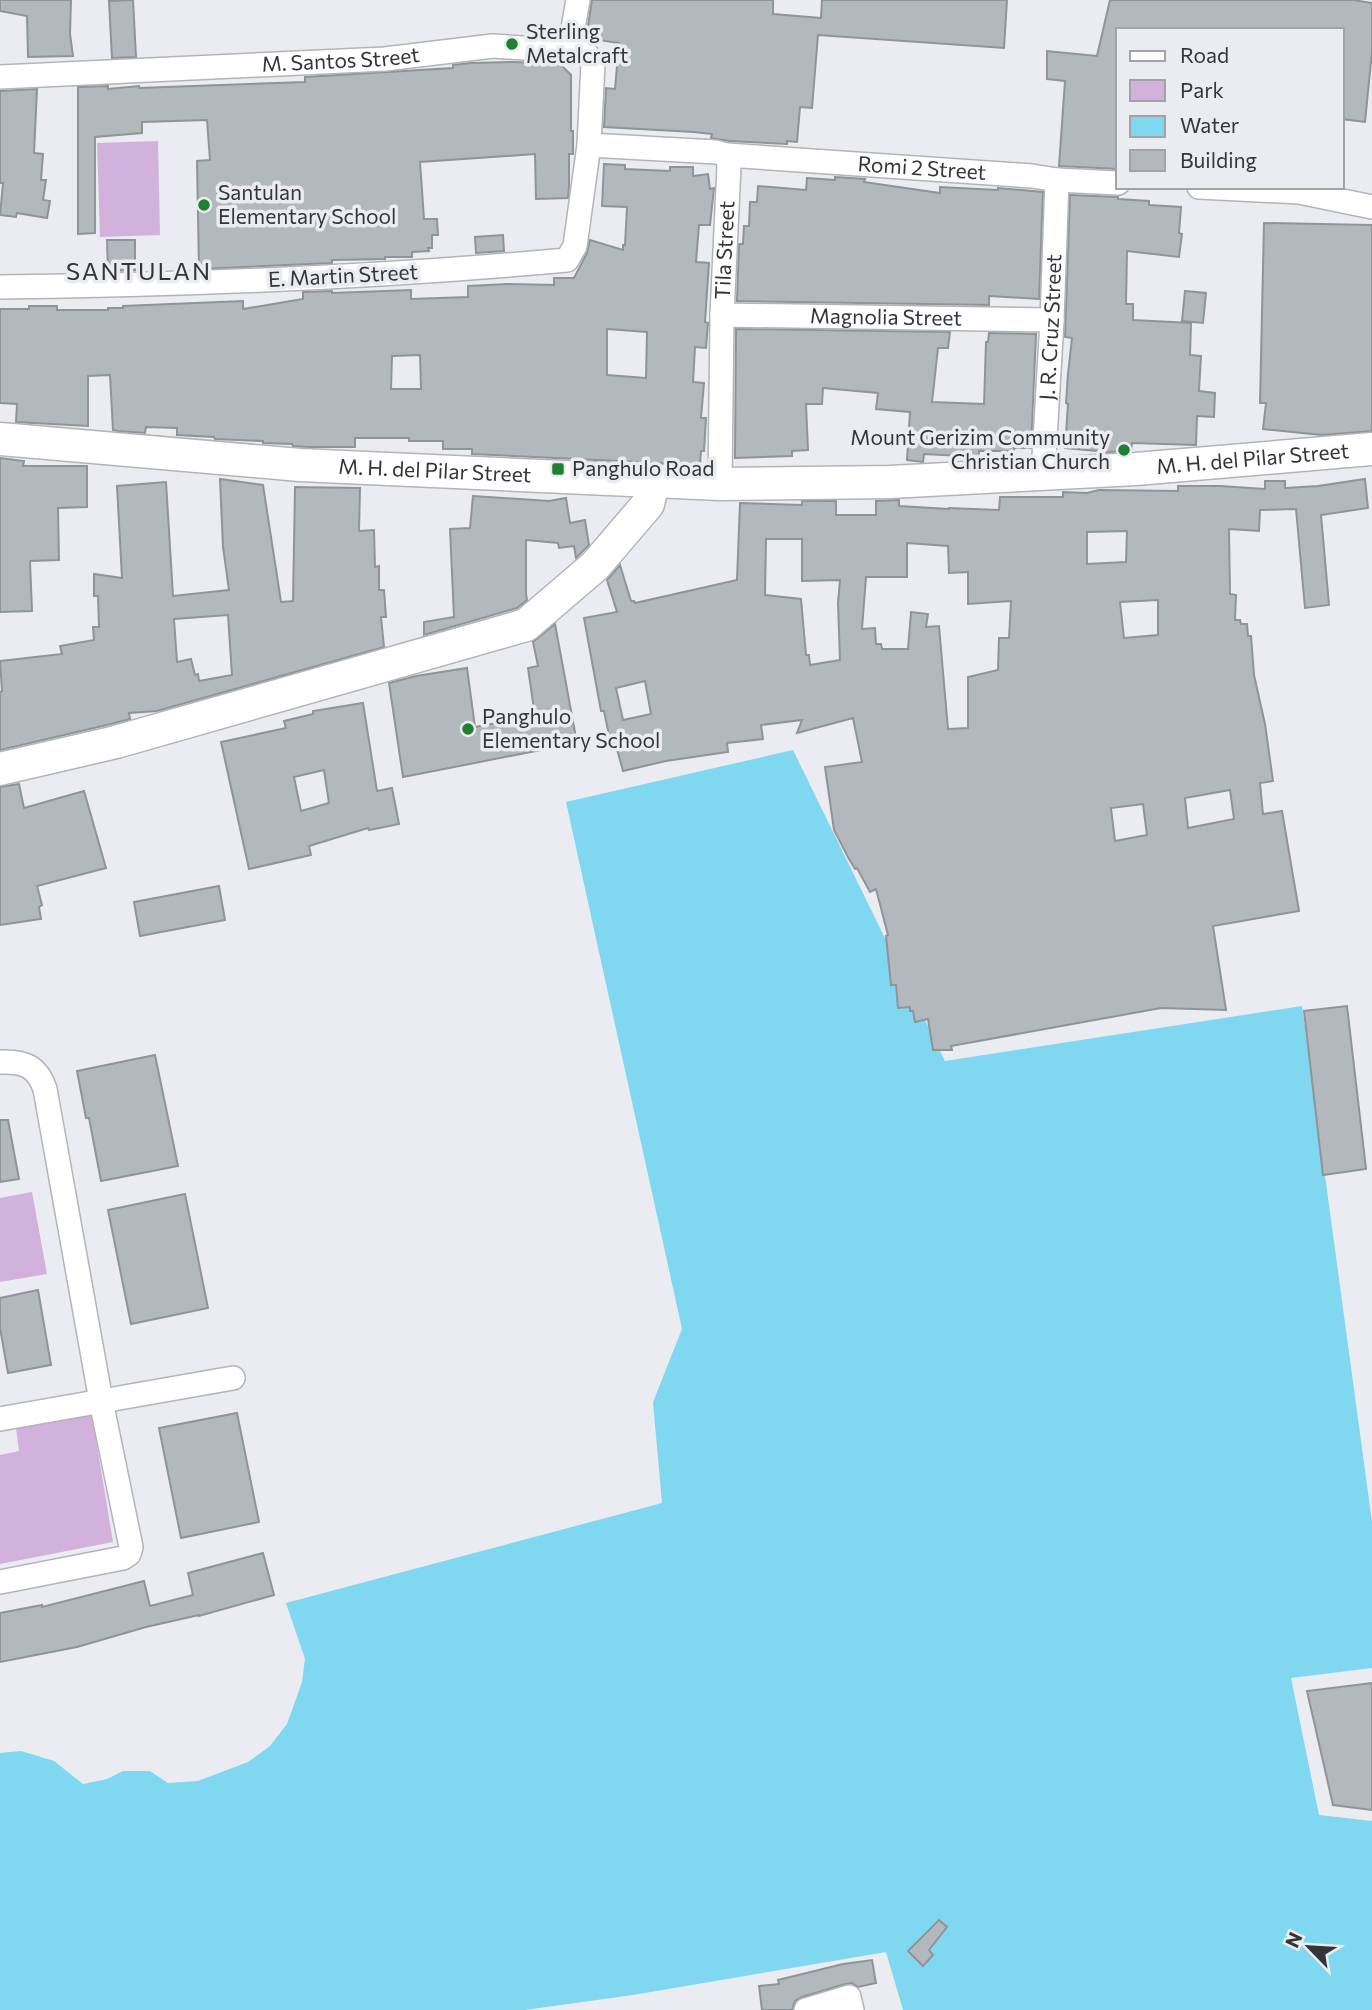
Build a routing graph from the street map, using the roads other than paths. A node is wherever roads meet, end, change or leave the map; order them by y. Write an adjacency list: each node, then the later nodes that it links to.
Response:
1 (578, 0): 2 (street)
2 (569, 51): 3 (street, M. Santos Street); 4 (street)
3 (0, 77)
4 (589, 145): 5 (street); 10 (street, E. Martin Street)
5 (727, 155): 6 (street, Romi 2 Street); 11 (street, Tila Street)
6 (1057, 180): 7 (street, Romi 2 Street); 12 (street, J. R. Cruz Street)
7 (1116, 183)
8 (1239, 189): 9 (street)
9 (1372, 207)
10 (0, 287)
11 (722, 315): 12 (street, Magnolia Street); 17 (street, Tila Street)
12 (1052, 320): 15 (street, J. R. Cruz Street)
13 (0, 439): 16 (main road, M. H. del Pilar Street)
14 (1372, 449): 15 (main road, M. H. del Pilar Street)
15 (1043, 474): 17 (main road, M. H. del Pilar Street)
16 (653, 482): 17 (main road, M. H. del Pilar Street); 18 (main road)
17 (720, 484)
18 (0, 769)
19 (0, 1062): 21 (street)
20 (233, 1378): 21 (street)
21 (101, 1401): 22 (street); 23 (street)
22 (0, 1419)
23 (0, 1583)
24 (851, 2003): 25 (street)
25 (806, 2010)

